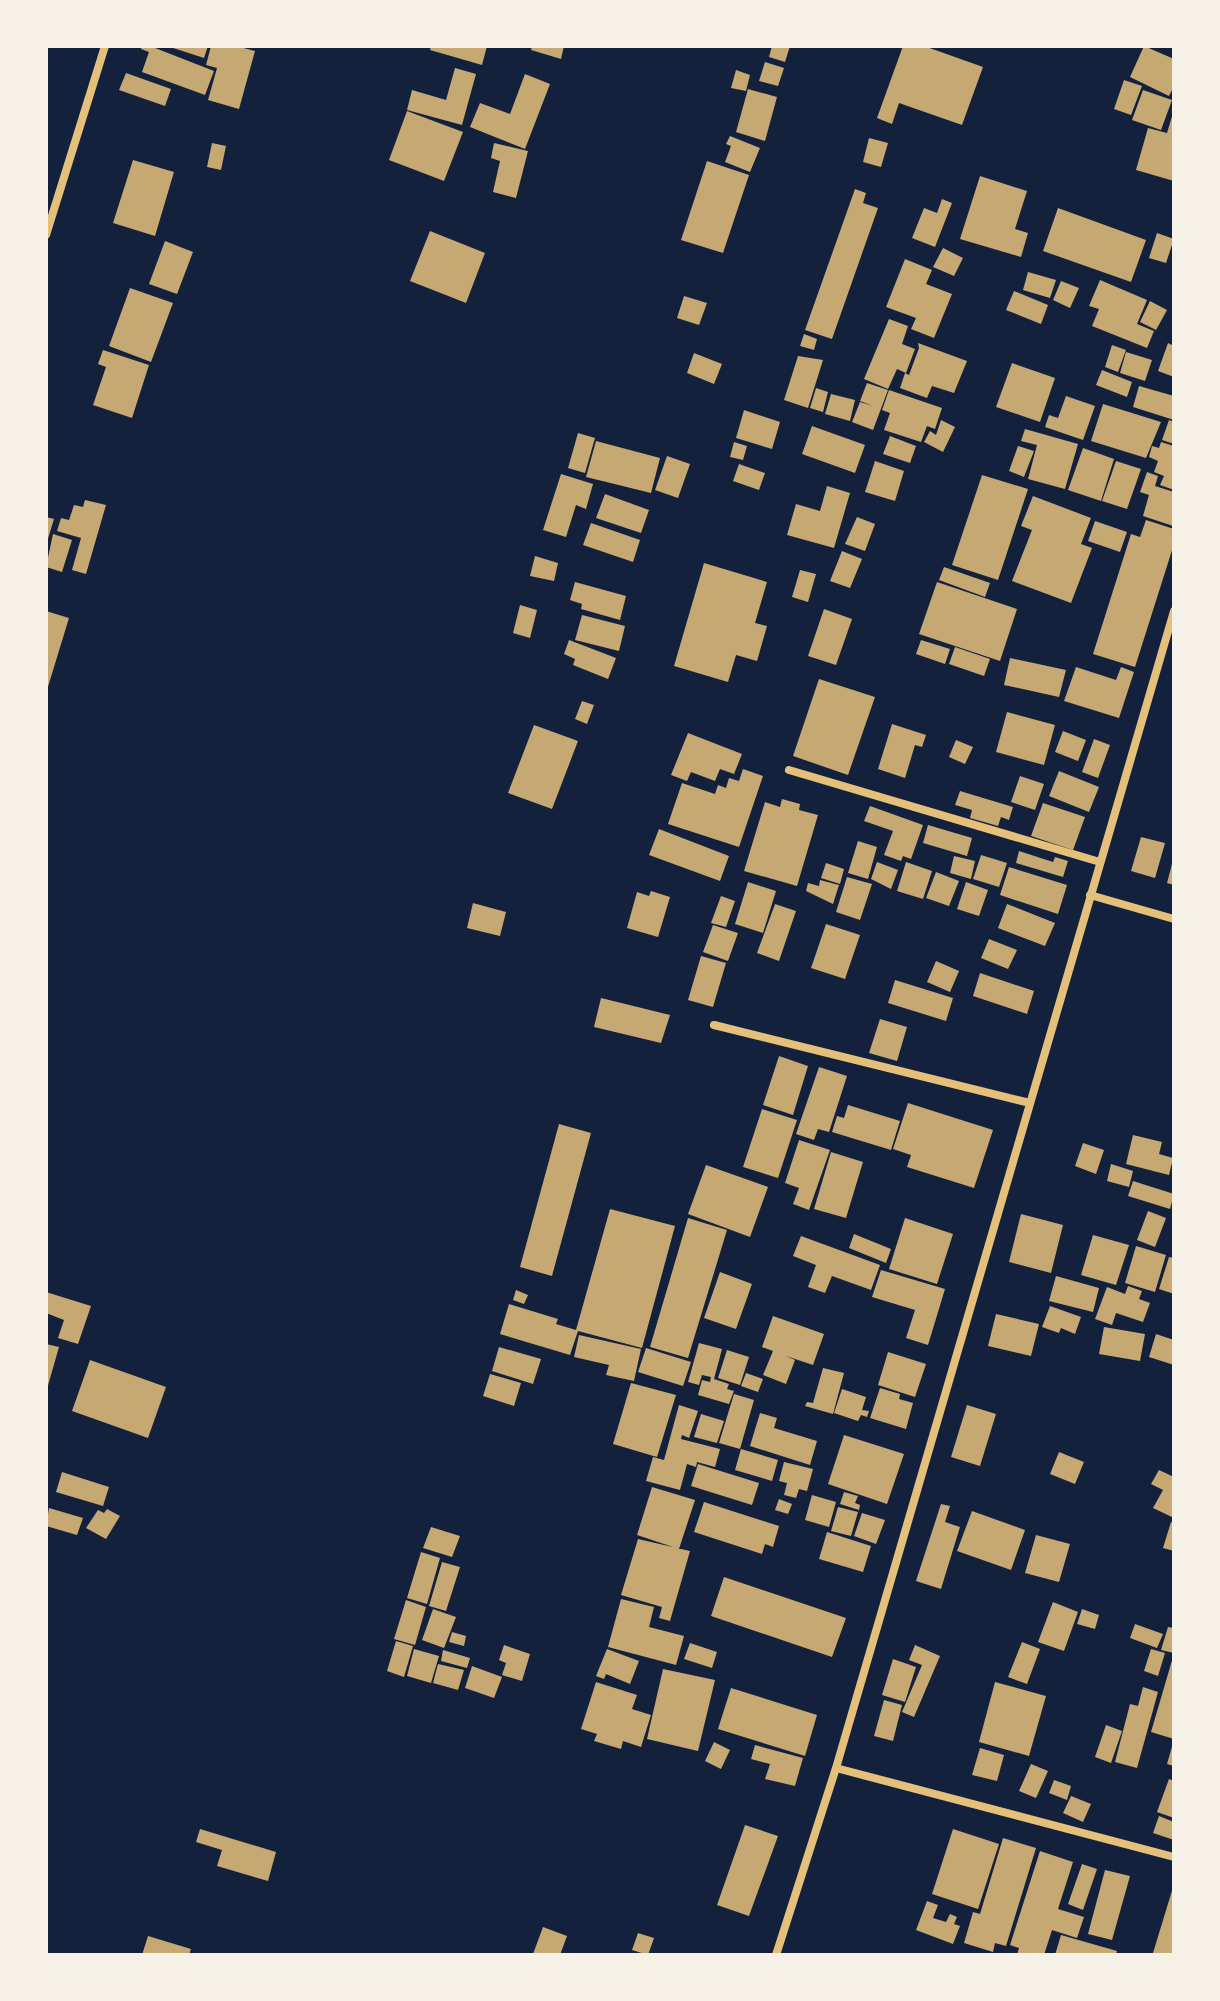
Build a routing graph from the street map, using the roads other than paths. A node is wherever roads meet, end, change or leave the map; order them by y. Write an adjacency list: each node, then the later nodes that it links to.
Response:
1 (105, 46): 2 (street)
2 (46, 235)
3 (1174, 611): 5 (street)
4 (789, 770): 5 (street)
5 (1100, 862): 6 (street)
6 (1090, 895): 7 (street); 9 (street)
7 (1174, 919)
8 (714, 1025): 9 (street)
9 (1030, 1103): 10 (street)
10 (836, 1768): 11 (street); 12 (street)
11 (1174, 1857)
12 (776, 1955)

